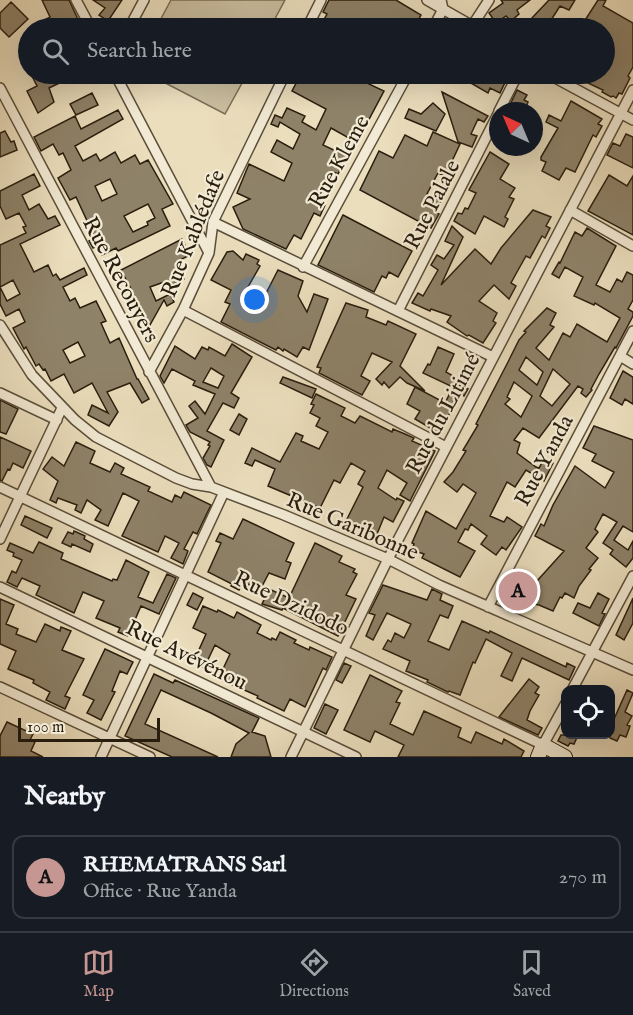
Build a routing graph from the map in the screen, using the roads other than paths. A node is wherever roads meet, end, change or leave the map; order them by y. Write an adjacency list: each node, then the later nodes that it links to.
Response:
1 (76, 0): 7 (street)
2 (144, 0): 8 (street)
3 (321, 0): 9 (street)
4 (427, 0): 6 (street)
5 (489, 0): 11 (street)
6 (442, 5): 10 (street)
7 (86, 18)
8 (134, 18)
9 (312, 18)
10 (461, 18)
11 (479, 18)
12 (120, 84): 26 (street)
13 (280, 84): 24 (street, Rue Kablédafe)
14 (403, 84): 27 (street, Rue Kleme)
15 (513, 84): 19 (street, Rue Palale)
16 (567, 84): 20 (street)
17 (0, 87): 35 (street, Rue Recouyers)
18 (633, 90): 20 (street, Rue du Litimé)
19 (504, 102)
20 (621, 113): 21 (street); 23 (street, Rue du Litimé)
21 (633, 120)
22 (489, 132): 29 (street, Rue Palale)
23 (570, 210): 25 (street); 33 (street, Rue du Litimé)
24 (213, 222): 26 (street, Rue Kablédafe); 27 (street)
25 (633, 246)
26 (209, 253): 28 (street, Rue Kablédafe)
27 (303, 267): 29 (street)
28 (183, 310): 35 (street, Rue Kablédafe); 39 (street)
29 (398, 311): 33 (street)
30 (0, 325): 37 (street, Rue Garibonne)
31 (633, 331): 32 (street, Rue Yanda)
32 (620, 356): 34 (street); 49 (street, Rue Yanda)
33 (493, 357): 39 (street, Rue du Litimé)
34 (633, 364)
35 (149, 372): 41 (street, Rue Recouyers)
36 (0, 393): 38 (street)
37 (62, 408): 38 (street); 41 (street, Rue Garibonne)
38 (57, 420): 43 (street)
39 (446, 447): 45 (street, Rue du Litimé)
40 (0, 486): 43 (street, Rue Dzidodo)
41 (211, 487): 42 (street, Rue Garibonne)
42 (224, 492): 45 (street, Rue Garibonne); 46 (street)
43 (20, 496): 44 (street); 46 (street, Rue Dzidodo)
44 (0, 539)
45 (388, 559): 49 (street, Rue Garibonne); 50 (street, Rue du Litimé)
46 (186, 575): 50 (street, Rue Dzidodo); 52 (street)
47 (633, 576): 51 (street)
48 (0, 587): 52 (street, Rue Avévénou)
49 (488, 607): 51 (street, Rue Garibonne)
50 (344, 650): 57 (street, Rue du Litimé); 59 (street, Rue Dzidodo)
51 (591, 652): 53 (street, Rue Garibonne); 54 (street)
52 (148, 657): 57 (street, Rue Avévénou); 58 (street)
53 (633, 670)
54 (574, 685)
55 (0, 687): 58 (street)
56 (561, 713): 59 (street)
57 (303, 732): 62 (street, Rue du Litimé); 63 (street, Rue Avévénou)
58 (110, 738): 60 (street); 61 (street)
59 (541, 751): 64 (street, Rue Dzidodo)
60 (101, 757)
61 (150, 757)
62 (291, 757)
63 (356, 757)
64 (565, 757)

